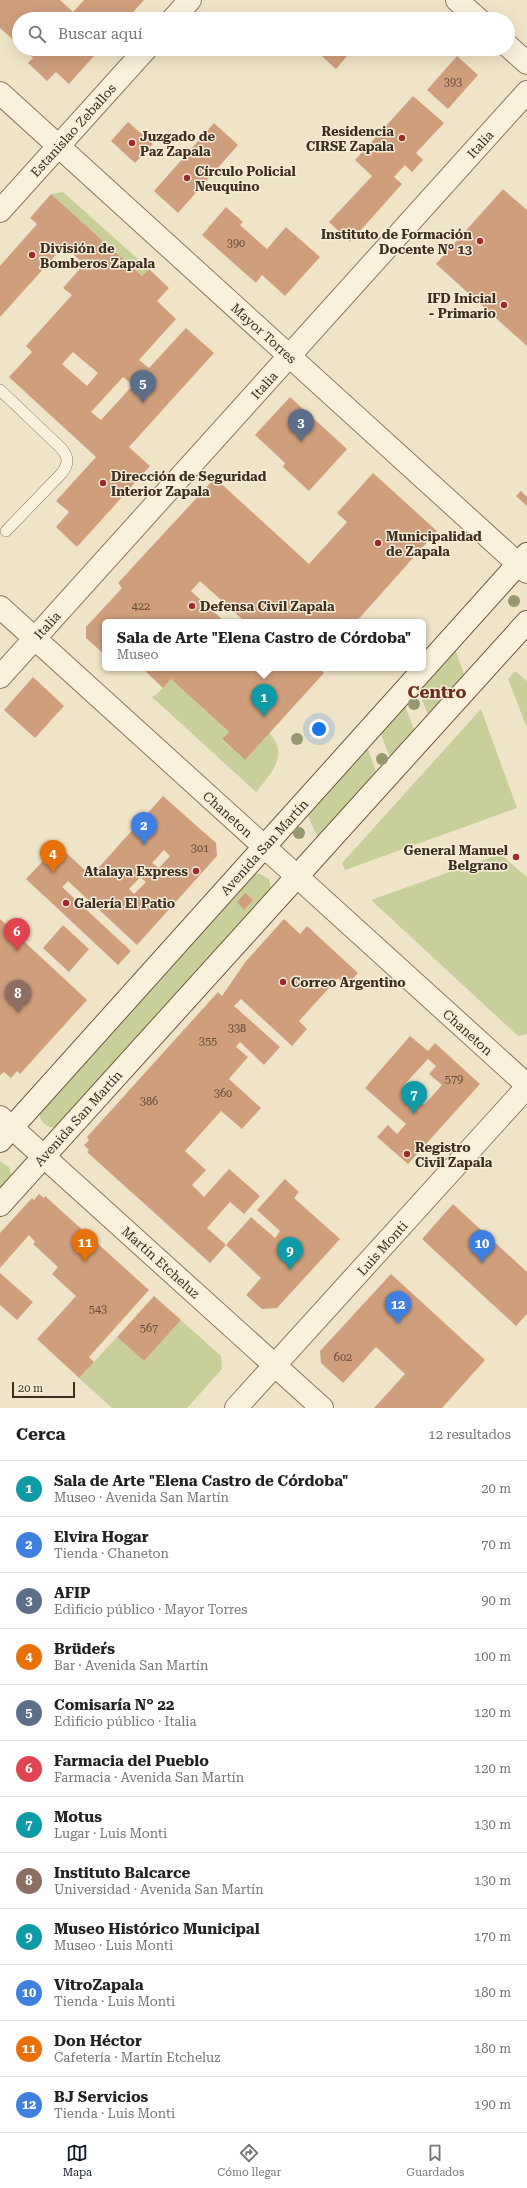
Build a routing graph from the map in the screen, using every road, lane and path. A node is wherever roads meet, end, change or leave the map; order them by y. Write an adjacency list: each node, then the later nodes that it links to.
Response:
1 (190, 0): 3 (street)
2 (457, 0): 4 (street)
3 (179, 12)
4 (470, 12)
5 (515, 52): 7 (street)
6 (140, 56): 10 (street, Estanislao Zeballos)
7 (527, 63)
8 (527, 92): 12 (street, Italia)
9 (0, 93): 10 (street, Mayor Torres)
10 (58, 146): 11 (street, Estanislao Zeballos); 12 (street, Mayor Torres)
11 (0, 211)
12 (290, 356): 15 (street, Mayor Torres); 18 (street, Italia)
13 (0, 390): 14 (lane)
14 (6, 531)
15 (524, 563): 19 (street, Avenida San Martín)
16 (0, 607): 18 (street, Chaneton)
17 (527, 622): 23 (street, Avenida San Martín)
18 (35, 638): 21 (street, Italia); 22 (street, Chaneton)
19 (426, 670)
20 (425, 671): 22 (street, Avenida San Martín)
21 (0, 677)
22 (264, 847): 23 (street, Chaneton); 25 (street, Avenida San Martín)
23 (297, 876): 24 (street, Chaneton); 26 (street, Avenida San Martín)
24 (527, 1086): 28 (street, Luis Monti)
25 (4, 1128): 26 (street, Martín Etcheluz)
26 (44, 1156): 27 (street, Avenida San Martín); 28 (street, Martín Etcheluz)
27 (0, 1205)
28 (275, 1366): 29 (street, Luis Monti); 30 (street, Martín Etcheluz)
29 (236, 1408)
30 (322, 1408)

